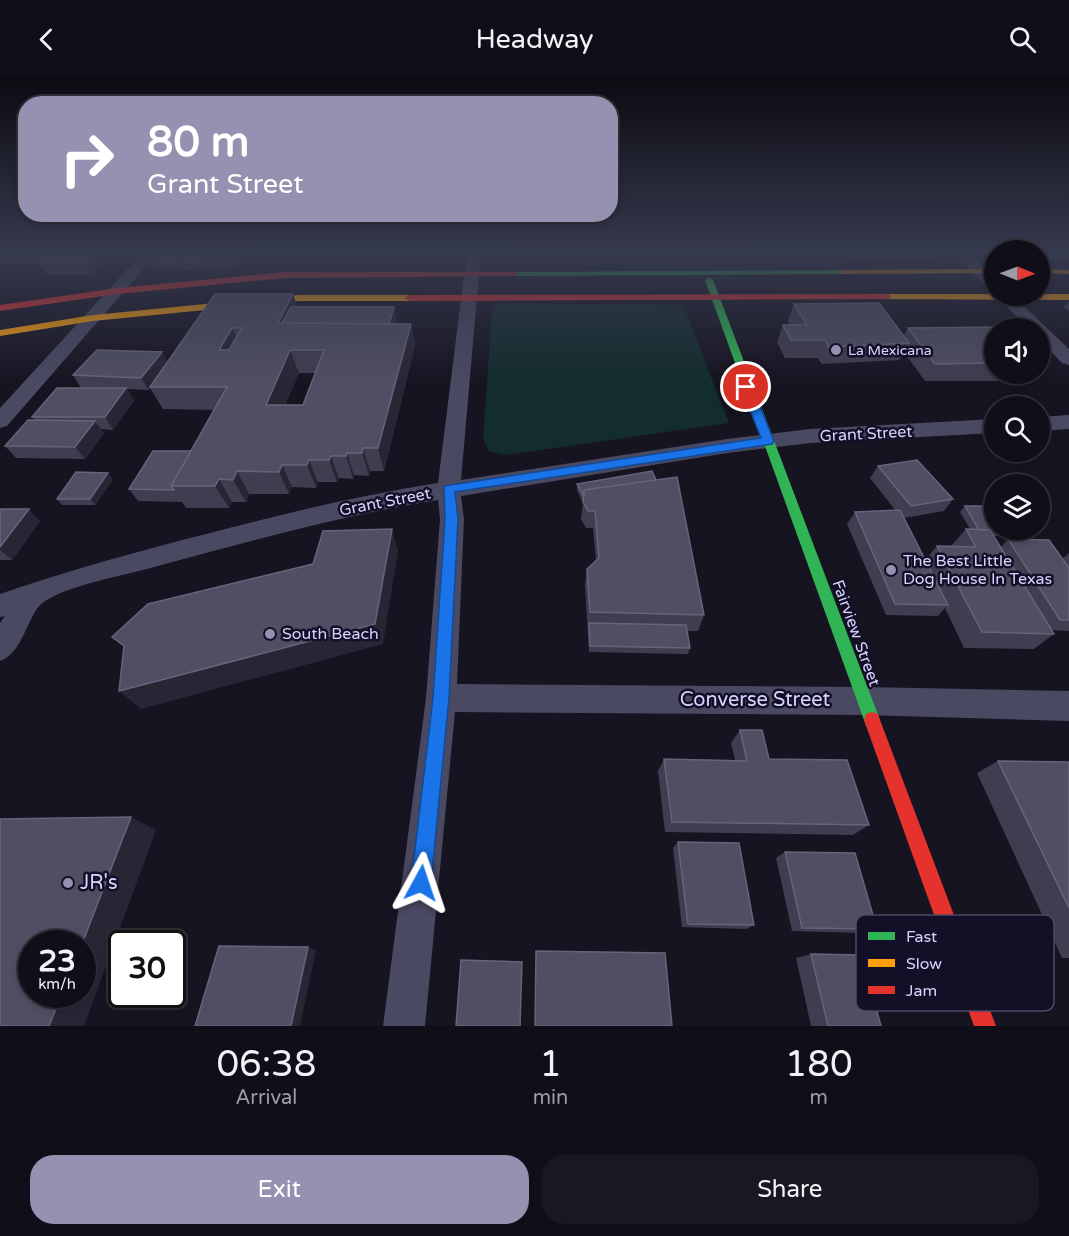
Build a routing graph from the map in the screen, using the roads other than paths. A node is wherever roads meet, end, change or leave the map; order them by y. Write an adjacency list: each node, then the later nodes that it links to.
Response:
1 (88, 295): 10 (main road)
2 (113, 295): 11 (street)
3 (715, 295): 8 (main road, Fairview Street)
4 (896, 295): 8 (main road)
5 (1050, 296): 6 (main road)
6 (1069, 297)
7 (468, 298): 8 (main road); 11 (main road); 21 (street)
8 (717, 299): 20 (main road, Fairview Street)
9 (1015, 306): 12 (street)
10 (0, 308)
11 (93, 318): 13 (main road); 16 (street)
12 (1028, 318)
13 (0, 333)
14 (1050, 340): 15 (street)
15 (1069, 359)
16 (0, 421)
17 (1069, 422): 18 (street)
18 (1050, 423)
19 (984, 427): 20 (street, Grant Street)
20 (768, 441): 21 (street, Grant Street); 26 (main road, Fairview Street)
21 (449, 489): 22 (street, Grant Street); 25 (street)
22 (33, 595): 23 (street, Grant Street); 24 (street)
23 (0, 606)
24 (0, 648)
25 (441, 698): 26 (street, Converse Street); 30 (street)
26 (864, 701): 27 (street, Converse Street); 28 (main road, Fairview Street)
27 (1069, 706)
28 (944, 915)
29 (979, 1011): 31 (main road, Fairview Street)
30 (404, 1026)
31 (985, 1026)

